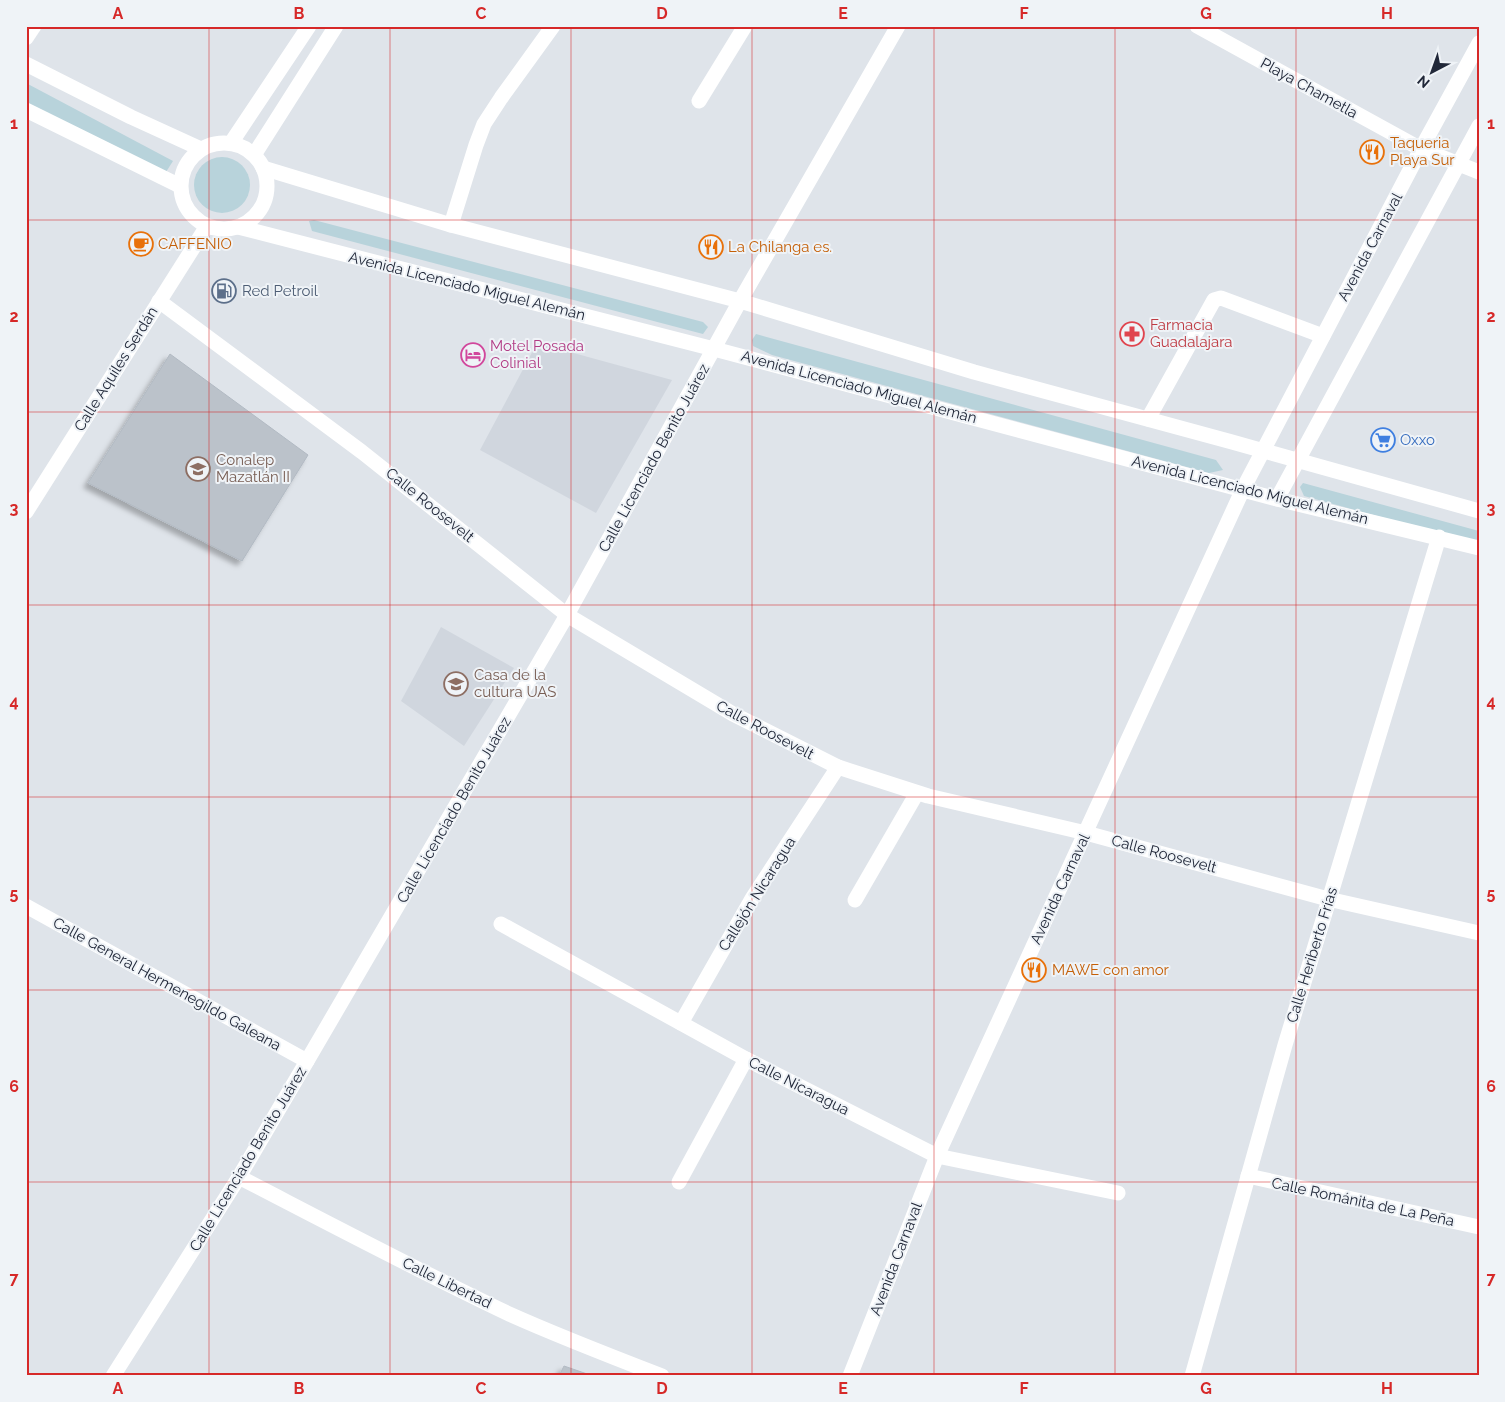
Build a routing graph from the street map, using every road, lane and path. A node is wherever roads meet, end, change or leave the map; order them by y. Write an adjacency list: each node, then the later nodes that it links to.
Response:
1 (34, 26): 8 (street)
2 (309, 26): 14 (street)
3 (336, 26): 17 (street)
4 (553, 26): 22 (street)
5 (745, 26): 11 (street)
6 (898, 26): 26 (street, Calle Licenciado Benito Juárez)
7 (1197, 26): 16 (street, Playa Chametla)
8 (26, 38)
9 (1479, 43): 16 (street, Avenida Carnaval)
10 (26, 64): 15 (street)
11 (699, 101)
12 (26, 110): 21 (street)
13 (1479, 126): 18 (street)
14 (231, 143): 15 (street); 17 (street)
15 (202, 149): 21 (street)
16 (1421, 149): 18 (street, Playa Chametla); 27 (street, Avenida Carnaval)
17 (254, 154): 19 (street)
18 (1458, 165): 20 (street, Playa Chametla); 31 (street)
19 (263, 168): 22 (street); 24 (street)
20 (1479, 172)
21 (180, 186): 23 (street)
22 (451, 225): 26 (street)
23 (207, 226): 24 (street); 25 (street, Calle Aquiles Serdán)
24 (238, 227): 28 (street, Avenida Licenciado Miguel Alemán)
25 (159, 301): 35 (street, Calle Aquiles Serdán); 38 (street, Calle Roosevelt)
26 (740, 301): 28 (street, Calle Licenciado Benito Juárez); 29 (street)
27 (1323, 336): 29 (street); 30 (street, Avenida Carnaval)
28 (714, 349): 32 (street, Avenida Licenciado Miguel Alemán); 38 (street, Calle Licenciado Benito Juárez)
29 (1148, 419): 30 (street)
30 (1263, 451): 31 (street); 32 (street, Avenida Carnaval)
31 (1297, 460): 33 (street); 34 (street)
32 (1243, 490): 33 (street, Avenida Licenciado Miguel Alemán); 41 (street, Avenida Carnaval)
33 (1277, 499): 36 (street, Avenida Licenciado Miguel Alemán)
34 (1479, 511)
35 (26, 512)
36 (1439, 538): 37 (street, Avenida Licenciado Miguel Alemán); 42 (street, Calle Heriberto Frías)
37 (1479, 548)
38 (567, 615): 39 (street, Calle Roosevelt); 49 (street, Calle Licenciado Benito Juárez)
39 (838, 768): 40 (street, Calle Roosevelt); 47 (street, Callejón Nicaragua)
40 (917, 793): 41 (street, Calle Roosevelt); 43 (street)
41 (1086, 833): 42 (street, Calle Roosevelt); 50 (street, Avenida Carnaval)
42 (1328, 899): 46 (street, Calle Roosevelt); 51 (street, Calle Heriberto Frías)
43 (855, 900)
44 (26, 906): 49 (street, Calle General Hermenegildo Galeana)
45 (501, 924): 47 (street, Calle Nicaragua)
46 (1479, 933)
47 (681, 1023): 48 (street, Calle Nicaragua)
48 (746, 1059): 50 (street, Calle Nicaragua); 53 (street)
49 (308, 1061): 52 (street, Calle Licenciado Benito Juárez)
50 (936, 1156): 54 (street, Calle Nicaragua); 58 (street, Avenida Carnaval)
51 (1248, 1176): 55 (street, Calle Románita de La Peña); 59 (street, Calle Heriberto Frías)
52 (239, 1177): 56 (street, Calle Licenciado Benito Juárez); 57 (street, Calle Libertad)
53 (679, 1182)
54 (1118, 1193)
55 (1479, 1227)
56 (113, 1376)
57 (662, 1376)
58 (850, 1376)
59 (1192, 1376)

